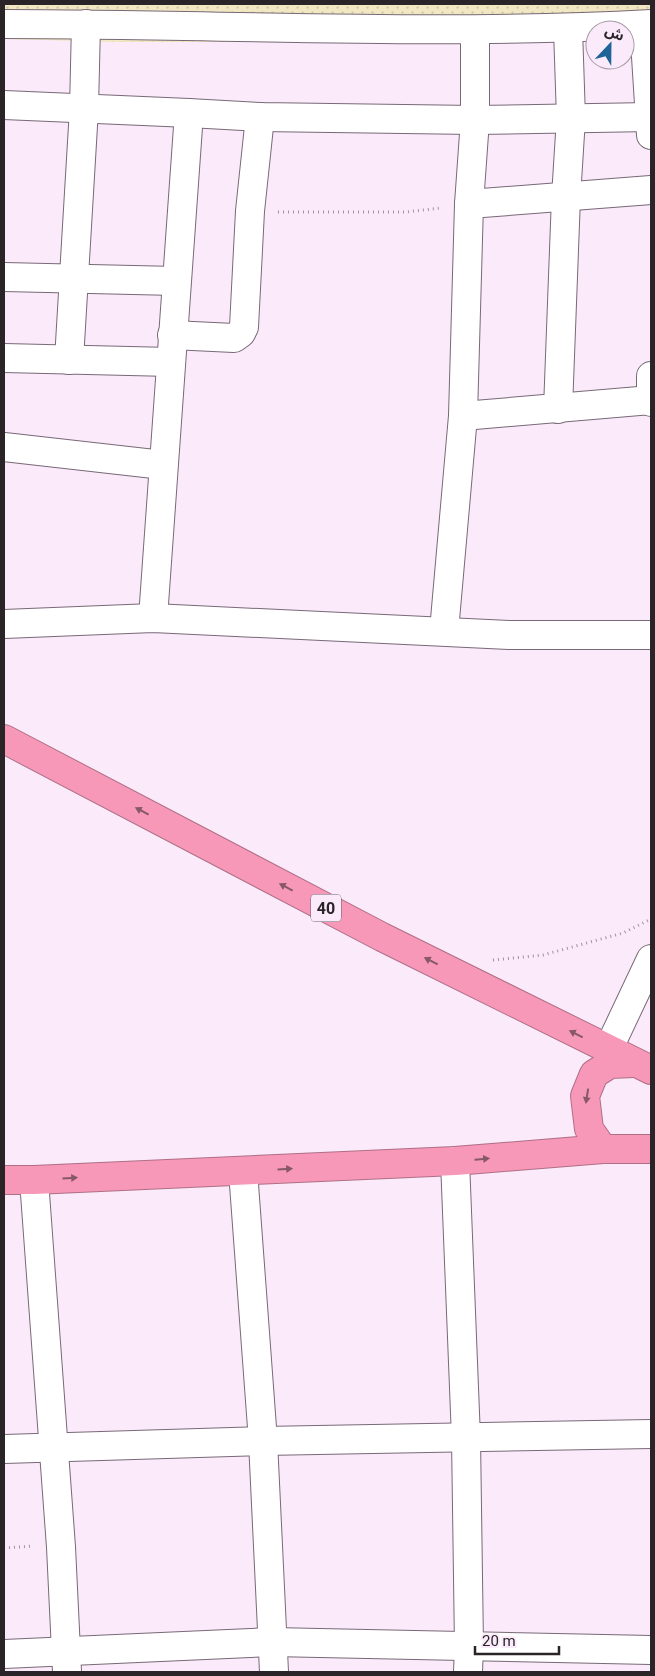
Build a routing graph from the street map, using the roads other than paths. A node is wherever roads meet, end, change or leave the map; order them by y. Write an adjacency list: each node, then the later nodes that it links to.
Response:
1 (4, 24): 2 (street)
2 (86, 24): 5 (street); 7 (street)
3 (648, 24): 4 (street); 12 (street)
4 (568, 29): 5 (street); 10 (street)
5 (475, 30): 11 (street)
6 (4, 105): 7 (street)
7 (84, 109): 8 (street); 17 (street)
8 (189, 113): 9 (street); 18 (street)
9 (260, 118): 11 (street); 19 (street)
10 (571, 118): 11 (street); 12 (street); 14 (street)
11 (475, 120): 15 (street)
12 (651, 126)
13 (651, 190): 14 (street)
14 (566, 197): 15 (street); 24 (street)
15 (469, 204): 25 (street)
16 (4, 276): 17 (street)
17 (73, 279): 18 (street); 21 (street)
18 (176, 280): 19 (street)
19 (171, 349): 21 (street); 27 (street)
20 (4, 358): 21 (street)
21 (69, 360)
22 (651, 376): 23 (street)
23 (651, 401): 24 (street)
24 (558, 408): 25 (street)
25 (463, 416): 30 (street)
26 (4, 447): 27 (street)
27 (163, 465): 28 (street)
28 (153, 618): 29 (street); 30 (street)
29 (4, 624)
30 (444, 631): 31 (street)
31 (651, 635)
32 (4, 739): 34 (highway, 40, one-way to 32)
33 (651, 959): 34 (street)
34 (608, 1050): 35 (highway, 40)
35 (643, 1066): 36 (highway, one-way to 36)
36 (603, 1149): 37 (highway); 38 (highway, one-way to 36)
37 (651, 1150)
38 (455, 1161): 39 (highway, one-way to 38); 43 (street)
39 (243, 1171): 41 (highway, one-way to 39); 44 (street)
40 (4, 1180): 41 (highway)
41 (34, 1180): 45 (street)
42 (651, 1434): 43 (street)
43 (466, 1438): 44 (street); 50 (street)
44 (263, 1441): 45 (street); 47 (street)
45 (54, 1446): 46 (street); 51 (street)
46 (4, 1448)
47 (272, 1642): 50 (street); 51 (street); 52 (street)
48 (651, 1650): 50 (street)
49 (4, 1654): 51 (street)
50 (469, 1659)
51 (66, 1662)
52 (274, 1672)

